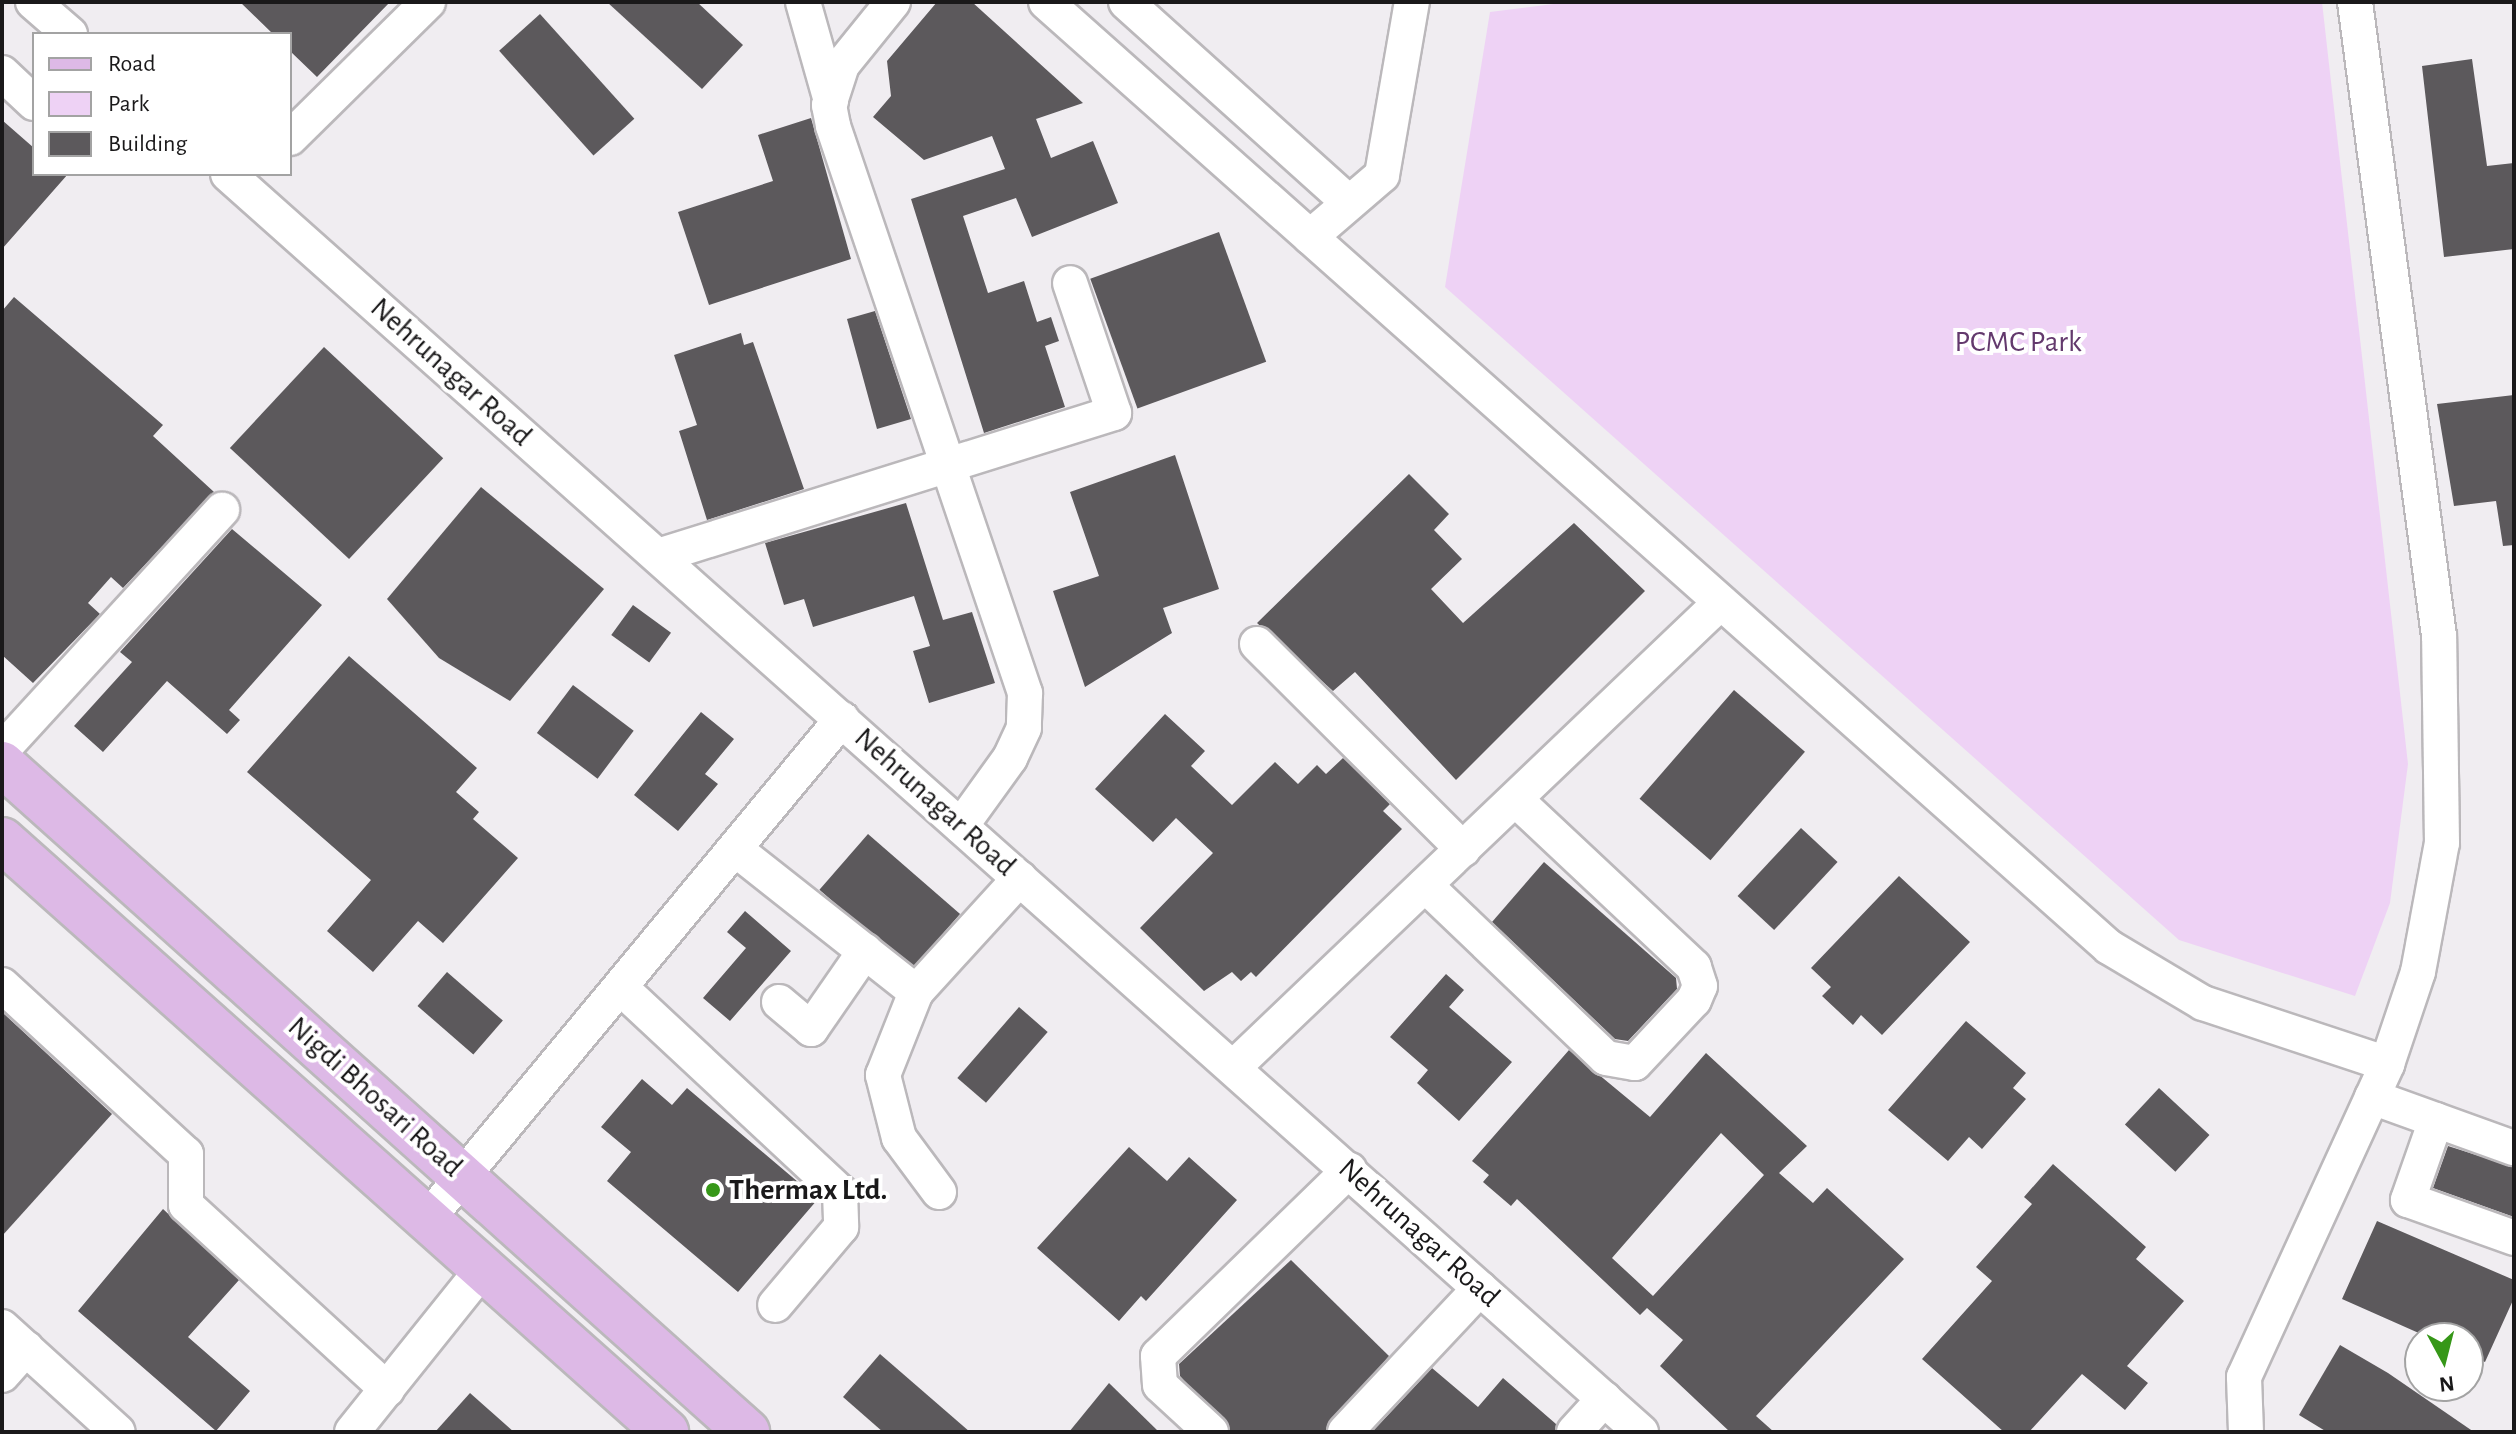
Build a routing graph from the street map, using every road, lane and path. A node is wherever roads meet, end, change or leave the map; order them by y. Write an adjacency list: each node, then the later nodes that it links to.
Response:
1 (33, 2): 9 (street)
2 (428, 2): 13 (street)
3 (803, 2): 12 (street)
4 (893, 2): 12 (street)
5 (1126, 2): 15 (street)
6 (1412, 2): 15 (street)
7 (2355, 2): 38 (street)
8 (1050, 4): 16 (street)
9 (68, 32)
10 (2, 73): 11 (street)
11 (32, 101)
12 (831, 102): 18 (street)
13 (292, 136)
14 (241, 178): 20 (street, Nehrunagar Road)
15 (1349, 203): 16 (street)
16 (1310, 237): 21 (street)
17 (1070, 283): 18 (street)
18 (950, 461): 20 (street); 27 (street)
19 (222, 510): 24 (street)
20 (658, 556): 23 (street, Nehrunagar Road)
21 (1721, 602): 26 (street); 38 (street)
22 (1257, 644): 30 (street)
23 (842, 719): 27 (street, Nehrunagar Road); 29 (street)
24 (2, 750)
25 (2, 764): 44 (main road, Nigdi Bhosari Road)
26 (1515, 799): 30 (street); 32 (street)
27 (961, 826): 31 (street, Nehrunagar Road)
28 (2, 840): 46 (main road, Nigdi Bhosari Road)
29 (735, 849): 33 (street); 35 (street)
30 (1463, 849): 32 (street)
31 (1020, 878): 36 (street); 39 (street, Nehrunagar Road)
32 (1425, 885): 39 (street)
33 (865, 951): 36 (street); 37 (street)
34 (2, 985): 53 (street)
35 (621, 988): 44 (street); 50 (street)
36 (916, 992): 45 (street)
37 (779, 1002)
38 (2387, 1064): 40 (street)
39 (1234, 1067): 43 (street, Nehrunagar Road)
40 (2372, 1097): 41 (street); 63 (street)
41 (2436, 1120): 42 (street); 47 (street)
42 (2514, 1148)
43 (1349, 1170): 49 (street, Nehrunagar Road); 59 (street)
44 (465, 1177): 46 (street); 58 (main road, Nigdi Bhosari Road)
45 (939, 1192)
46 (429, 1217): 48 (main road, Nigdi Bhosari Road)
47 (2514, 1238)
48 (484, 1267): 53 (street); 57 (main road, Nigdi Bhosari Road)
49 (1480, 1288): 54 (street, Nehrunagar Road); 60 (street)
50 (775, 1305)
51 (14, 1338): 52 (street); 55 (street)
52 (2, 1375)
53 (387, 1389): 56 (street)
54 (1604, 1399): 61 (street); 62 (street, Nehrunagar Road)
55 (118, 1432)
56 (352, 1432)
57 (666, 1432)
58 (747, 1432)
59 (1211, 1432)
60 (1345, 1432)
61 (1574, 1432)
62 (1641, 1432)
63 (2246, 1432)

